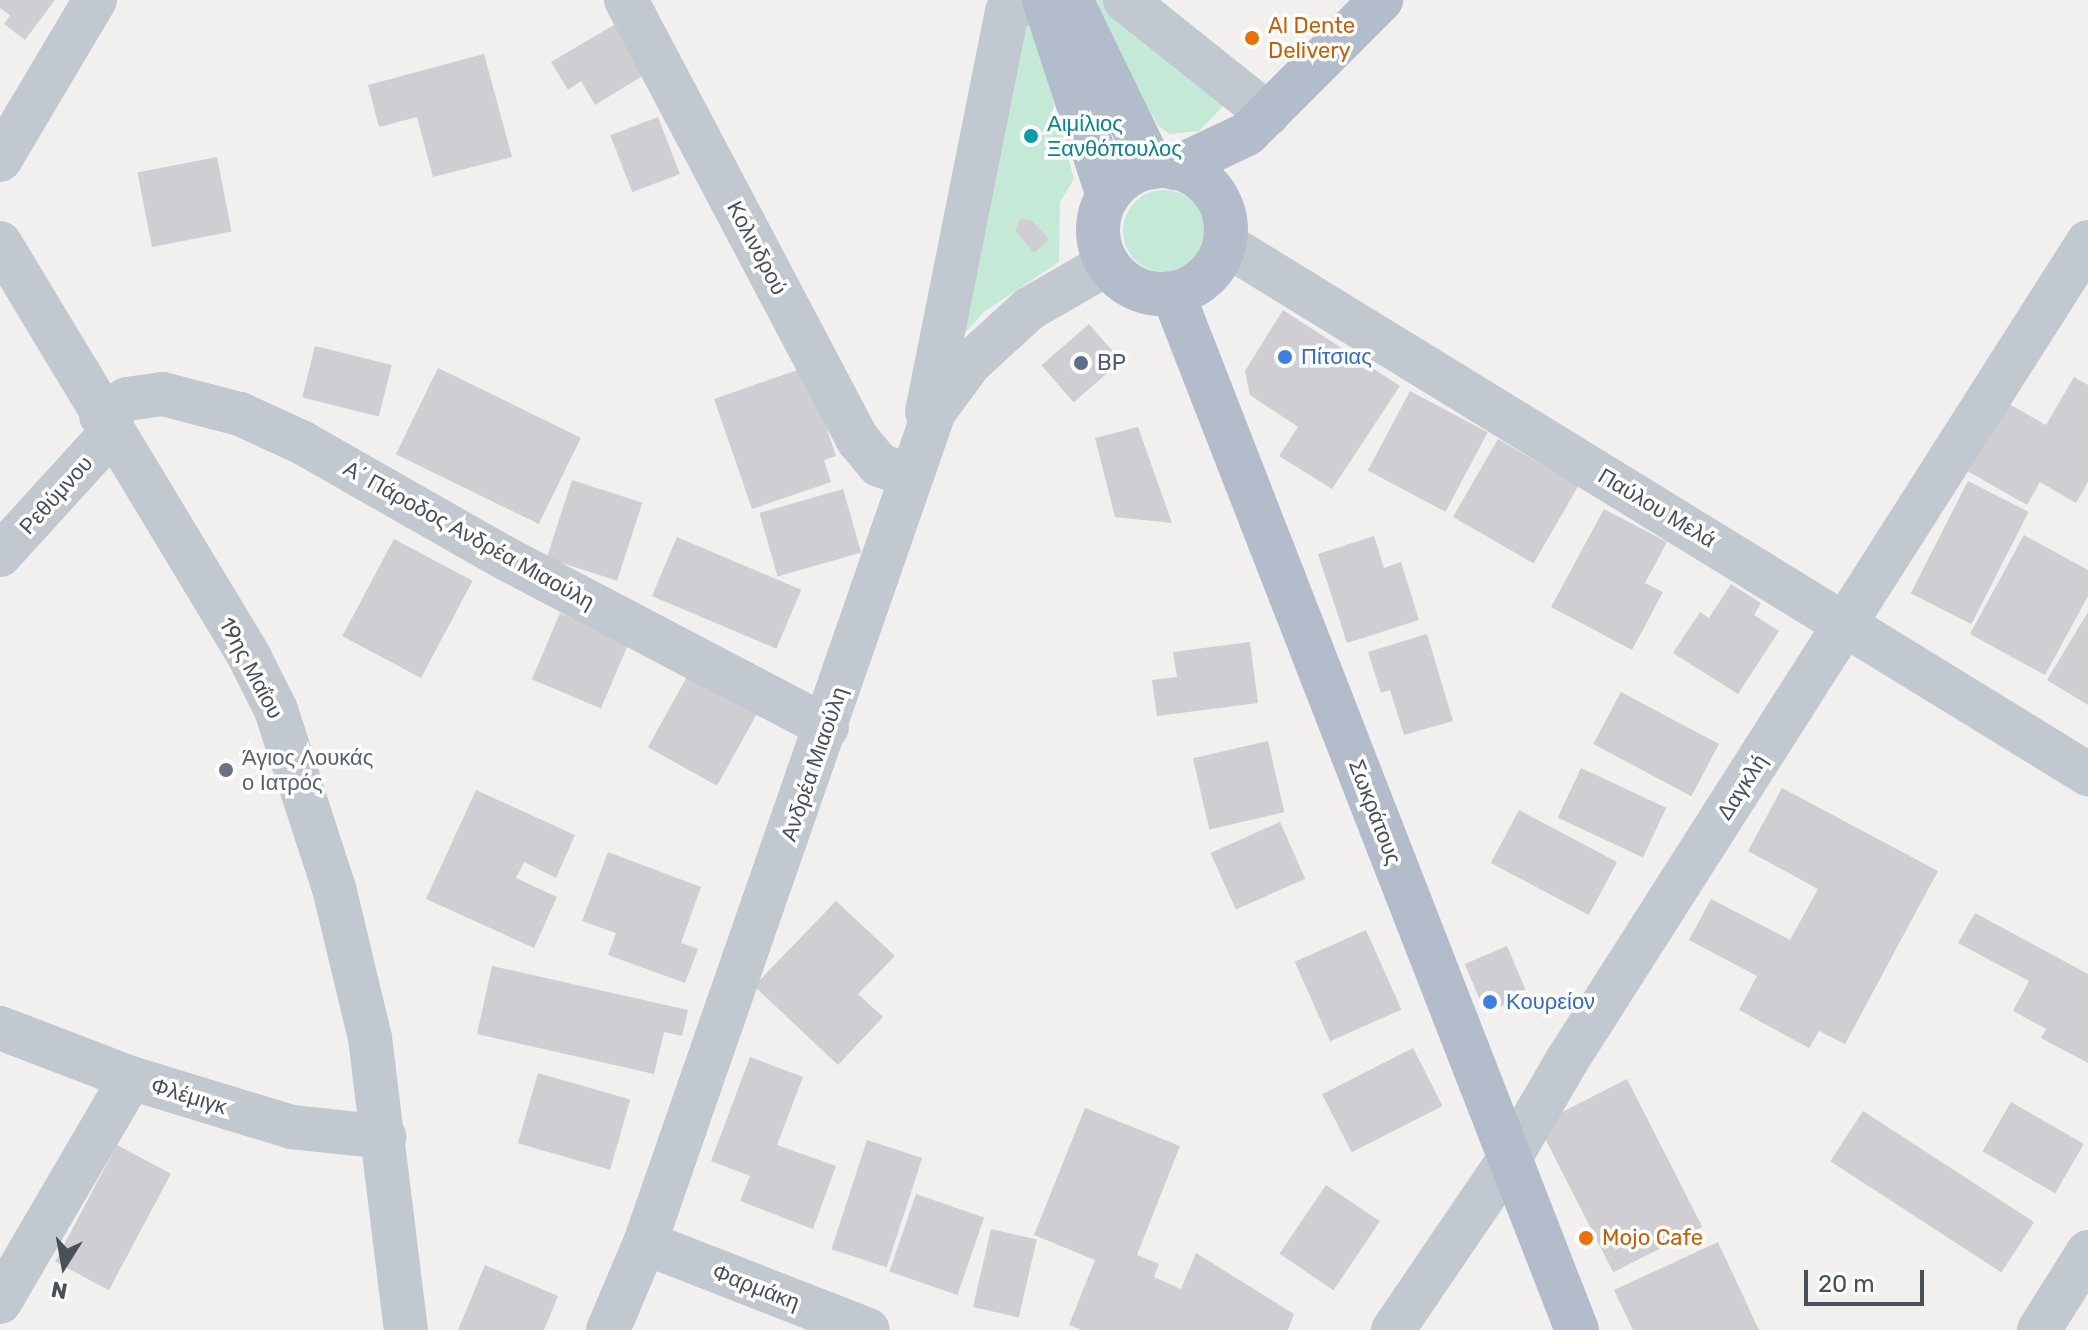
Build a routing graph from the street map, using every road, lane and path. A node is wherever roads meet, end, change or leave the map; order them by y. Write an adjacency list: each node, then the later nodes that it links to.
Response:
1 (95, 0): 9 (street)
2 (626, 0): 18 (street, Κολινδρού)
3 (1030, 0): 18 (street)
4 (1044, 0): 11 (main road)
5 (1071, 0): 10 (main road)
6 (1125, 0): 8 (street)
7 (1381, 0): 8 (main road)
8 (1258, 124): 10 (main road); 12 (main road)
9 (0, 160)
10 (1164, 168): 11 (main road); 12 (main road)
11 (1108, 196): 15 (main road)
12 (1224, 226): 16 (main road); 20 (street, Παύλου Μελά)
13 (2088, 242): 20 (street, Δαγκλή)
14 (0, 243): 17 (street, 19ης Μαΐου)
15 (1107, 264): 16 (main road); 18 (street, Ανδρέα Μιαούλη)
16 (1173, 294): 26 (main road, Σωκράτους)
17 (106, 425): 19 (street, Ρεθύμνου); 21 (street, Α΄ Πάροδος Ανδρέα Μιαούλη); 25 (street, 19ης Μαΐου)
18 (914, 461): 21 (street, Ανδρέα Μιαούλη)
19 (0, 555)
20 (1846, 624): 22 (street, Παύλου Μελά); 26 (street, Δαγκλή)
21 (827, 727): 27 (street, Ανδρέα Μιαούλη)
22 (2088, 774)
23 (0, 1028): 24 (street, Φλέμιγκ)
24 (131, 1078): 25 (street, Φλέμιγκ); 29 (street)
25 (384, 1137): 30 (street, 19ης Μαΐου)
26 (1510, 1158): 33 (street, Δαγκλή); 34 (main road, Σωκράτους)
27 (645, 1243): 31 (street, Ανδρέα Μιαούλη); 32 (street, Φαρμάκη)
28 (2088, 1252): 35 (street)
29 (0, 1302)
30 (406, 1330)
31 (608, 1330)
32 (868, 1330)
33 (1393, 1330)
34 (1577, 1330)
35 (2039, 1330)

